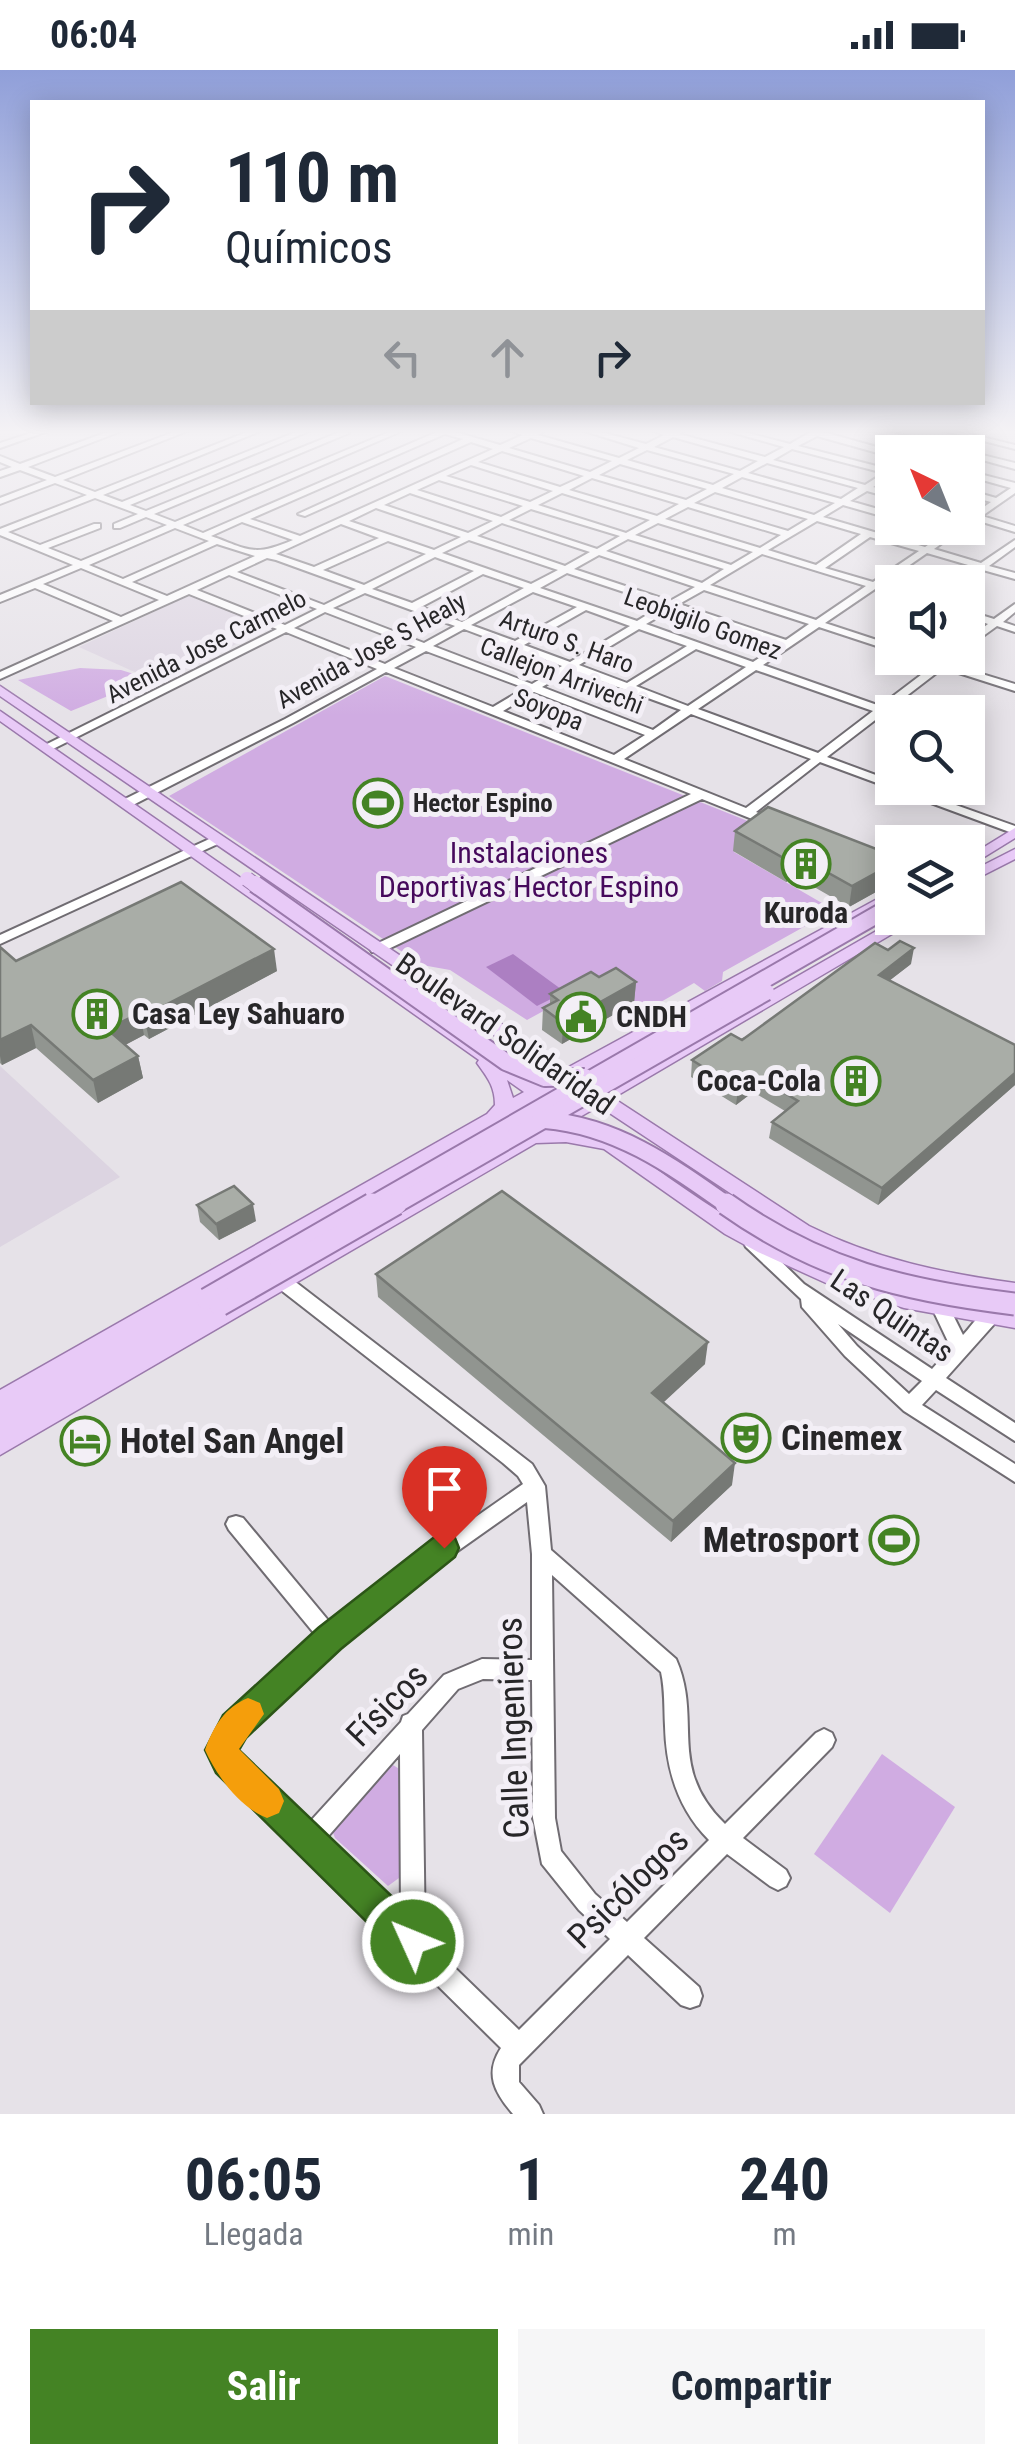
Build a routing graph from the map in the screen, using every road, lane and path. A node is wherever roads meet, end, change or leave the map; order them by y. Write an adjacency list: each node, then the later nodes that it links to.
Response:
1 (229, 525): 20 (street)
2 (258, 525): 23 (street)
3 (330, 525): 23 (street)
4 (349, 525): 22 (street, Leobigilo Gomez)
5 (437, 525): 21 (street)
6 (489, 525): 21 (street, Avenida Jose Carmelo)
7 (516, 525): 30 (street)
8 (598, 525): 19 (street)
9 (646, 525): 19 (street, Avenida Jose S Healy)
10 (679, 525): 29 (street)
11 (761, 525): 17 (street)
12 (803, 525): 17 (street)
13 (839, 525): 18 (street)
14 (97, 526): 27 (street)
15 (174, 526): 20 (street, Arturo S. Haro); 33 (street)
16 (0, 532): 27 (street)
17 (789, 534): 29 (street)
18 (868, 534): 28 (street); 37 (street)
19 (629, 535): 30 (street, Avenida Jose S Healy); 39 (street)
20 (204, 536): 24 (street, Arturo S. Haro)
21 (468, 536): 31 (street, Avenida Jose Carmelo); 38 (street)
22 (388, 537): 31 (street, Leobigilo Gomez); 41 (street)
23 (300, 539): 32 (street)
24 (217, 542): 32 (street, Arturo S. Haro); 44 (street)
25 (1015, 543): 35 (street)
26 (933, 545): 28 (street)
27 (40, 548): 33 (street)
28 (926, 550): 34 (street); 46 (street)
29 (762, 551): 37 (street); 39 (street)
30 (598, 552): 38 (street, Avenida Jose S Healy); 48 (street)
31 (434, 553): 40 (street, Leobigilo Gomez); 50 (street, Avenida Jose Carmelo)
32 (265, 555): 41 (street, Arturo S. Haro); 42 (street)
33 (80, 564): 44 (street); 45 (street)
34 (978, 565)
35 (983, 565)
36 (985, 567): 43 (street)
37 (818, 568): 46 (street)
38 (566, 569): 47 (street, Avenida Jose S Healy); 53 (street)
39 (733, 569): 48 (street)
40 (482, 570): 47 (street, Leobigilo Gomez); 57 (street)
41 (314, 571): 50 (street, Arturo S. Haro)
42 (229, 572): 49 (street); 56 (street, Callejon Arrivechi)
43 (1015, 576)
44 (124, 582): 52 (street)
45 (34, 584): 51 (street); 59 (street)
46 (874, 585): 61 (street)
47 (534, 587): 54 (street, Leobigilo Gomez); 63 (street, Avenida Jose S Healy)
48 (703, 587): 53 (street); 61 (street)
49 (190, 590): 52 (street); 64 (street, Soyopa)
50 (362, 590): 56 (street, Avenida Jose Carmelo); 57 (street, Arturo S. Haro)
51 (0, 599)
52 (167, 600): 59 (street)
53 (672, 605): 62 (street); 69 (street)
54 (586, 606): 62 (street, Leobigilo Gomez); 71 (street)
55 (1015, 607): 60 (street)
56 (324, 608): 64 (street, Avenida Jose Carmelo); 70 (street, Callejon Arrivechi)
57 (411, 608): 63 (street, Arturo S. Haro)
58 (985, 619): 60 (street)
59 (121, 622): 78 (street)
60 (996, 623): 65 (street); 66 (street)
61 (818, 624): 67 (street); 69 (street)
62 (640, 625): 68 (street, Leobigilo Gomez); 72 (street)
63 (462, 626): 70 (street, Avenida Jose S Healy); 71 (street, Arturo S. Haro)
64 (285, 627): 74 (street, Soyopa); 90 (street, Avenida Jose Carmelo)
65 (1015, 630)
66 (985, 631)
67 (875, 642)
68 (697, 644): 73 (street, Leobigilo Gomez); 80 (street)
69 (787, 644): 73 (street)
70 (426, 646): 74 (street, Avenida Jose S Healy); 81 (street, Callejon Arrivechi)
71 (516, 646): 72 (street, Arturo S. Haro)
72 (572, 666): 80 (street, Arturo S. Haro); 81 (street)
73 (755, 666): 84 (street, Leobigilo Gomez); 85 (street)
74 (386, 668): 86 (street, Soyopa); 95 (street, Avenida Jose S Healy)
75 (926, 675): 83 (street)
76 (981, 675): 79 (street)
77 (1015, 675): 79 (street)
78 (0, 676)
79 (1009, 686)
80 (628, 687): 85 (street, Arturo S. Haro)
81 (536, 689): 86 (street); 89 (street, Callejon Arrivechi)
82 (0, 690): 90 (main road, Boulevard Solidaridad)
83 (900, 695)
84 (875, 708)
85 (690, 710): 89 (street); 92 (street, Arturo S. Haro)
86 (495, 712): 93 (street, Soyopa)
87 (875, 714): 92 (street)
88 (0, 715): 91 (main road, Boulevard Solidaridad)
89 (654, 734): 93 (street)
90 (70, 737): 91 (street, Avenida Jose Carmelo); 95 (main road, Boulevard Solidaridad)
91 (47, 748): 97 (main road, Boulevard Solidaridad)
92 (818, 758): 94 (street, Arturo S. Haro); 99 (street)
93 (614, 760): 96 (street, Soyopa)
94 (875, 779)
95 (152, 792): 97 (street, Avenida Jose S Healy); 102 (main road, Boulevard Solidaridad)
96 (702, 794): 99 (street, Soyopa); 114 (street)
97 (128, 803): 104 (main road, Boulevard Solidaridad)
98 (944, 805): 101 (street, Arturo S. Haro)
99 (748, 812): 100 (street, Soyopa)
100 (782, 826)
101 (1014, 832): 103 (main road); 105 (main road)
102 (218, 839): 104 (street); 114 (main road, Boulevard Solidaridad)
103 (985, 846)
104 (194, 850): 107 (main road, Boulevard Solidaridad); 113 (street)
105 (985, 852)
106 (1015, 853): 108 (main road)
107 (216, 867): 115 (main road, bridge); 116 (main road, Boulevard Solidaridad)
108 (985, 870)
109 (875, 904): 118 (main road)
110 (875, 916): 128 (main road, bridge)
111 (875, 929): 115 (main road, bridge)
112 (881, 935): 120 (main road)
113 (0, 940)
114 (378, 949): 117 (main road, Boulevard Solidaridad)
115 (675, 1044): 135 (main road, bridge)
116 (473, 1048): 121 (main road, Boulevard Solidaridad); 123 (main road)
117 (538, 1058): 118 (main road); 119 (main road, Boulevard Solidaridad)
118 (601, 1058): 119 (main road)
119 (565, 1076): 121 (main road); 122 (main road, Boulevard Solidaridad)
120 (633, 1080): 122 (main road); 125 (main road)
121 (538, 1092): 123 (main road); 124 (main road, Boulevard Solidaridad)
122 (600, 1100): 124 (main road); 125 (main road, Boulevard Solidaridad)
123 (500, 1113): 142 (main road)
124 (571, 1116): 126 (main road); 127 (main road, Boulevard Solidaridad)
125 (626, 1117): 129 (main road, Boulevard Solidaridad)
126 (528, 1140): 127 (main road); 132 (main road)
127 (614, 1146): 130 (main road, Boulevard Solidaridad)
128 (449, 1158): 135 (main road, bridge); 136 (main road, bridge)
129 (710, 1172): 130 (main road); 134 (main road, Boulevard Solidaridad)
130 (680, 1195): 131 (main road, Boulevard Solidaridad)
131 (746, 1237): 133 (street, Las Quintas); 137 (main road, Boulevard Solidaridad)
132 (283, 1282): 147 (main road); 149 (street)
133 (798, 1289): 141 (street, Las Quintas); 143 (street)
134 (1015, 1291)
135 (211, 1303): 144 (main road); 145 (main road)
136 (1015, 1304)
137 (942, 1310): 138 (main road, Boulevard Solidaridad); 140 (street)
138 (990, 1317): 139 (main road, Boulevard Solidaridad); 140 (street)
139 (1015, 1320)
140 (960, 1348): 141 (street)
141 (935, 1381): 143 (street); 146 (street, Las Quintas)
142 (0, 1400)
143 (910, 1406): 148 (street)
144 (0, 1415)
145 (0, 1432)
146 (1015, 1433)
147 (0, 1446)
148 (1015, 1474)
149 (534, 1486): 151 (street, Calle Ingenieros); 152 (street)
150 (236, 1524): 152 (street)
151 (542, 1554): 153 (street, Calle Ingenieros); 156 (street)
152 (330, 1638): 157 (street)
153 (540, 1670): 154 (street, Físicos); 159 (street, Calle Ingenieros)
154 (411, 1723): 157 (street, Físicos); 160 (street)
155 (824, 1740): 156 (street, Psicólogos)
156 (727, 1838): 158 (street); 159 (street, Psicólogos)
157 (308, 1841): 160 (street)
158 (778, 1878)
159 (626, 1939): 161 (street, Calle Ingenieros); 162 (street, Psicólogos)
160 (413, 1942): 162 (street)
161 (690, 1996)
162 (518, 2047): 163 (street)
163 (530, 2114)

